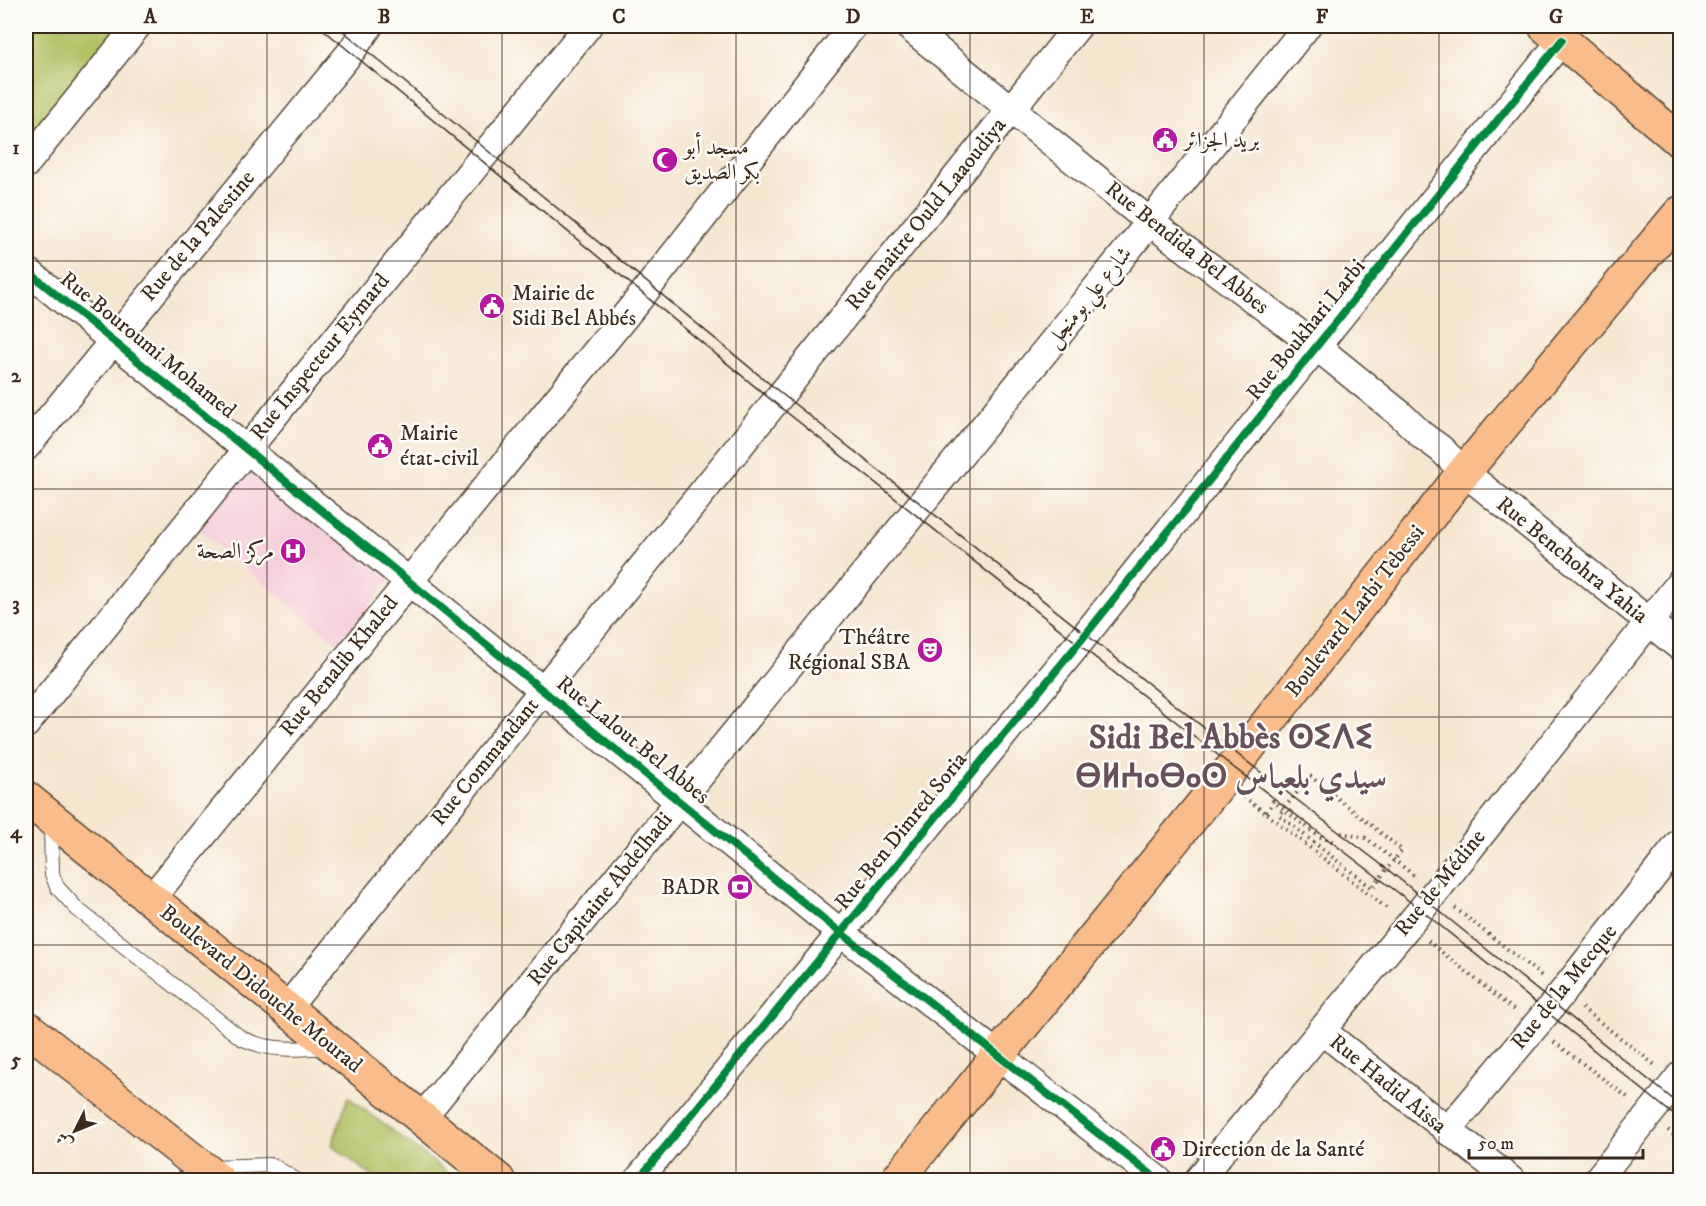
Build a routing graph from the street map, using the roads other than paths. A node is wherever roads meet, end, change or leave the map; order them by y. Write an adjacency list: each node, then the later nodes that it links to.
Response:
1 (137, 26): 11 (street)
2 (369, 26): 15 (street, Rue de la Palestine)
3 (588, 26): 19 (street, Rue Inspecteur Eymard)
4 (854, 26): 22 (street, Rue Benalib Khaled)
5 (908, 26): 9 (street, Rue Bendida Bel Abbes)
6 (1078, 26): 9 (street, Rue maitre Ould Laaoudiya)
7 (1307, 26): 13 (street, شارع علي بومنجل)
8 (1554, 33): 10 (main road); 16 (street, Rue Boukhari Larbi)
9 (1012, 108): 13 (street, Rue Bendida Bel Abbes); 17 (street, Rue maitre Ould Laaoudiya)
10 (1680, 141)
11 (26, 164)
12 (1680, 213): 20 (main road, Boulevard Larbi Tebessi)
13 (1150, 222): 16 (street, Rue Bendida Bel Abbes); 21 (street, شارع علي بومنجل)
14 (26, 270): 15 (street, Rue Bouroumi Mohamed)
15 (112, 339): 18 (street, Rue de la Palestine); 19 (street, Rue Bouroumi Mohamed)
16 (1316, 346): 20 (street, Rue Bendida Bel Abbes); 25 (street, Rue Boukhari Larbi)
17 (775, 404): 27 (street, Rue Commandant)
18 (26, 447)
19 (248, 448): 22 (street, Rue Lalout Bel Abbes); 28 (street, Rue Inspecteur Eymard)
20 (1464, 472): 24 (street, Rue Benchohra Yahia); 39 (main road, Boulevard Larbi Tebessi)
21 (915, 512): 30 (street, Rue Capitaine Abdelhadi)
22 (409, 580): 27 (street, Rue Lalout Bel Abbes); 33 (street, Rue Benalib Khaled)
23 (1680, 583): 24 (street, Rue de Médine)
24 (1648, 622): 26 (street, Rue Benchohra Yahia); 37 (street, Rue de Médine)
25 (1078, 644): 34 (street, Rue Ben Dimred Soria)
26 (1680, 647)
27 (544, 689): 30 (street, Rue Lalout Bel Abbes); 35 (street, Rue Commandant)
28 (26, 724)
29 (26, 798): 31 (main road, Boulevard Didouche Mourad)
30 (679, 801): 34 (street, Rue Lalout Bel Abbes); 41 (street, Rue Capitaine Abdelhadi)
31 (50, 818): 33 (main road, Boulevard Didouche Mourad); 38 (lane)
32 (1680, 842): 42 (street, Rue de la Mecque)
33 (151, 899): 35 (main road, Boulevard Didouche Mourad)
34 (841, 933): 39 (street, Rue Lalout Bel Abbes); 46 (street, Rue Ben Dimred Soria)
35 (286, 1009): 38 (main road, Boulevard Didouche Mourad)
36 (26, 1027): 43 (main road)
37 (1321, 1030): 42 (street, Rue Hadid Aissa); 49 (street, Rue de Médine)
38 (332, 1047): 41 (main road, Boulevard Didouche Mourad)
39 (999, 1056): 47 (main road, Boulevard Larbi Tebessi); 48 (street, Rue Lalout Bel Abbes)
40 (1678, 1079): 51 (street)
41 (421, 1119): 45 (main road, Boulevard Didouche Mourad)
42 (1447, 1131): 50 (street, Rue Hadid Aissa)
43 (209, 1174): 44 (lane)
44 (296, 1180)
45 (498, 1180)
46 (638, 1180)
47 (897, 1180)
48 (1158, 1180)
49 (1198, 1180)
50 (1511, 1180)
51 (1597, 1180)

